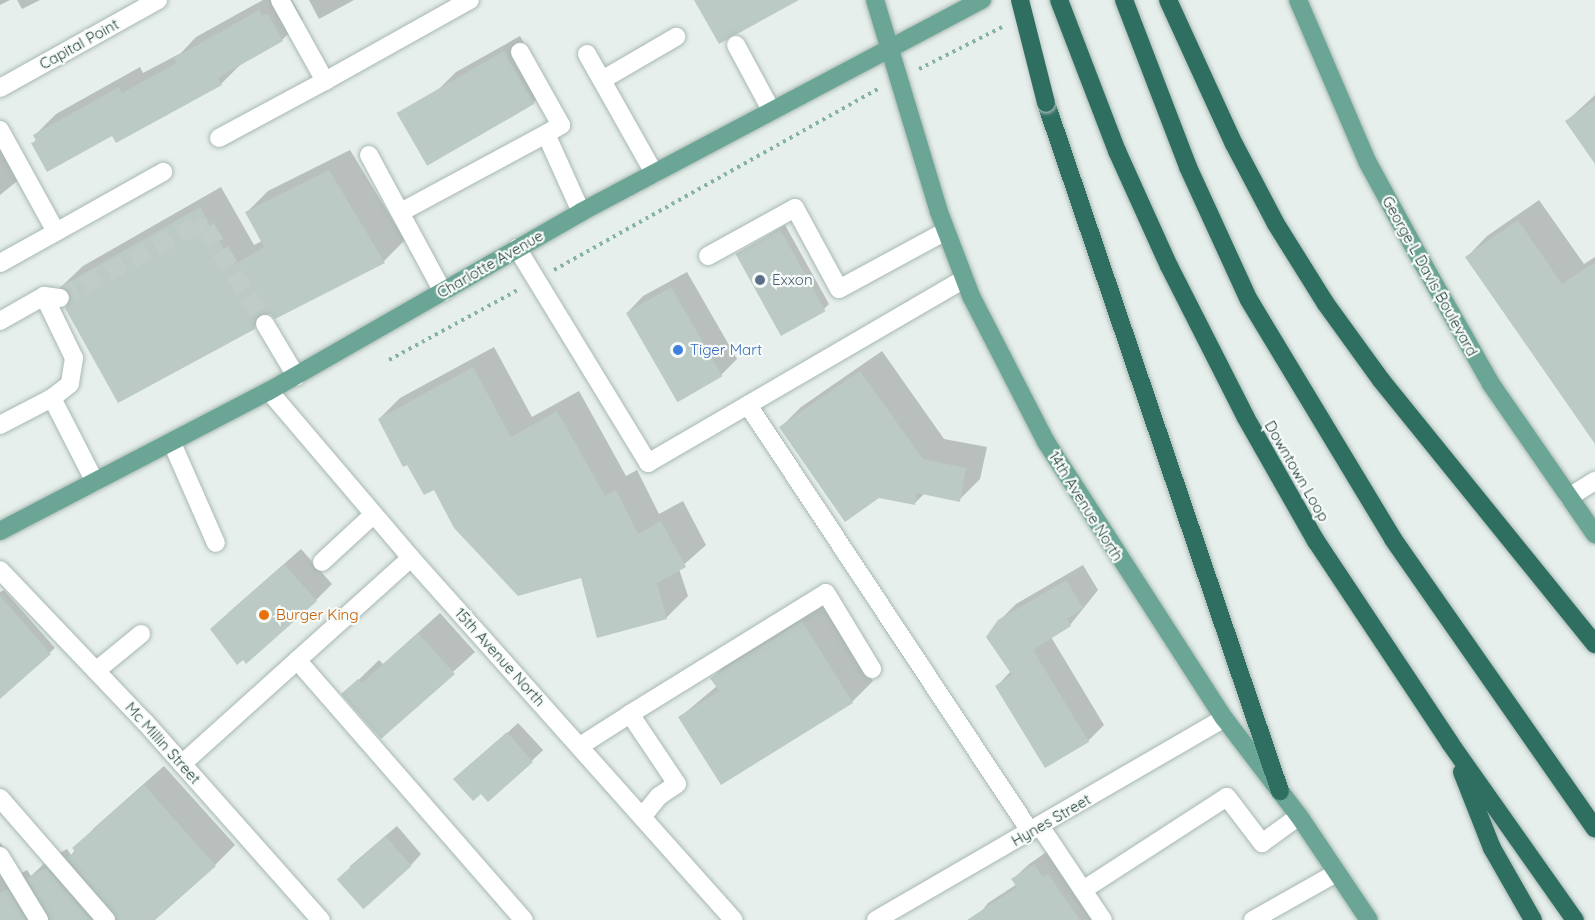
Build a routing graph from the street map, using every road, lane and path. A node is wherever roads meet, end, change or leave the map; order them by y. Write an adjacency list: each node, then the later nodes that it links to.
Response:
1 (158, 0): 20 (street, Capital Point)
2 (280, 0): 19 (street)
3 (470, 0): 19 (street)
4 (875, 0): 14 (main road, 14th Avenue North)
5 (982, 0): 14 (main road, Charlotte Avenue)
6 (1020, 0): 67 (highway, bridge)
7 (1059, 0): 64 (highway, Downtown Loop)
8 (1124, 0): 63 (highway)
9 (1168, 0): 57 (highway)
10 (1298, 0): 48 (main road, George L Davis Boulevard)
11 (1008, 24): 17 (path)
12 (676, 37): 18 (street)
13 (736, 45): 21 (street)
14 (889, 48): 17 (main road, 14th Avenue North); 21 (main road, Charlotte Avenue)
15 (520, 52): 23 (street)
16 (587, 54): 18 (street)
17 (899, 79): 30 (path); 31 (main road, 14th Avenue North)
18 (602, 80): 27 (street)
19 (325, 81): 24 (street)
20 (0, 88)
21 (771, 110): 27 (main road, Charlotte Avenue)
22 (0, 130): 32 (street)
23 (546, 134): 28 (street); 29 (street)
24 (219, 138)
25 (369, 155): 28 (street)
26 (163, 172): 32 (street)
27 (654, 173): 29 (main road, Charlotte Avenue)
28 (401, 212): 37 (street)
29 (581, 212): 33 (main road, Charlotte Avenue)
30 (658, 213)
31 (946, 231): 34 (street); 36 (main road, 14th Avenue North)
32 (56, 232): 35 (street)
33 (517, 248): 37 (main road, Charlotte Avenue); 43 (street)
34 (708, 256)
35 (0, 263)
36 (964, 279): 43 (street); 62 (main road, 14th Avenue North)
37 (443, 292): 40 (main road, Charlotte Avenue)
38 (0, 321): 42 (street)
39 (265, 324): 40 (street)
40 (296, 376): 41 (main road, Charlotte Avenue)
41 (269, 391): 45 (main road, Charlotte Avenue); 49 (street, 15th Avenue North)
42 (52, 398): 44 (street); 47 (street)
43 (748, 405): 72 (street)
44 (0, 425)
45 (172, 443): 47 (main road, Charlotte Avenue); 52 (street)
46 (1595, 481): 48 (street)
47 (95, 482): 50 (main road, Charlotte Avenue)
48 (1569, 497): 51 (main road, George L Davis Boulevard)
49 (373, 515): 53 (street, 15th Avenue North); 54 (street)
50 (0, 531)
51 (1595, 534)
52 (216, 543)
53 (411, 558): 58 (street); 65 (street, 15th Avenue North)
54 (322, 562)
55 (0, 570): 60 (street, Mc Millin Street)
56 (141, 634): 60 (street)
57 (1595, 644)
58 (297, 660): 66 (street); 80 (street)
59 (872, 669): 61 (street)
60 (97, 670): 66 (street, Mc Millin Street)
61 (630, 714): 65 (street); 71 (street)
62 (1224, 718): 67 (main road, 14th Avenue North); 72 (street, Hynes Street)
63 (1532, 739): 69 (highway); 73 (highway)
64 (1450, 743): 86 (highway); 87 (highway, Downtown Loop)
65 (580, 746): 71 (street, 15th Avenue North)
66 (182, 764): 79 (street, Mc Millin Street)
67 (1280, 791): 70 (main road, 14th Avenue North)
68 (0, 798): 78 (street)
69 (1595, 808)
70 (1299, 816): 75 (main road, 14th Avenue North); 76 (street)
71 (642, 817): 81 (street, 15th Avenue North)
72 (1035, 829): 76 (street); 82 (street, Hynes Street)
73 (1595, 829)
74 (0, 856): 77 (street)
75 (1336, 873): 84 (street); 85 (main road, 14th Avenue North)
76 (1083, 890): 83 (street)
77 (39, 920)
78 (106, 920)
79 (321, 920)
80 (524, 920)
81 (734, 920)
82 (876, 920)
83 (1103, 920)
84 (1253, 920)
85 (1369, 920)
86 (1533, 920)
87 (1575, 920)

